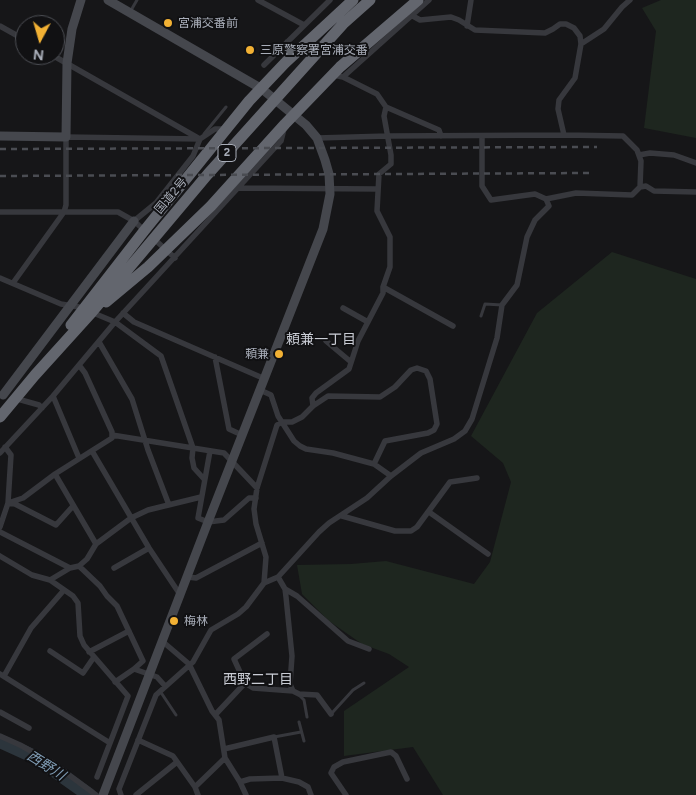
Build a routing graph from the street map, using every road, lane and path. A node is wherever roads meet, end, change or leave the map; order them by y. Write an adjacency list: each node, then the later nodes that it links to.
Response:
1 (81, 0): 20 (street)
2 (108, 0): 12 (street)
3 (137, 0): 12 (lane)
4 (258, 0): 14 (street)
5 (330, 0): 14 (street)
6 (352, 0): 21 (highway)
7 (370, 0): 58 (highway, 国道2号 / 2)
8 (429, 0): 11 (street)
9 (471, 0): 15 (street)
10 (630, 0): 19 (street)
11 (417, 2): 13 (street); 23 (highway)
12 (130, 12): 24 (street)
13 (412, 15): 15 (street); 23 (street)
14 (304, 25): 18 (street)
15 (467, 26): 19 (street)
16 (0, 28): 17 (street)
17 (15, 35)
18 (287, 42): 21 (street); 22 (street)
19 (581, 44): 31 (street)
20 (67, 63): 30 (street); 36 (street)
21 (285, 64): 24 (highway)
22 (264, 65)
23 (338, 76): 26 (street); 27 (highway)
24 (262, 89): 27 (street); 29 (highway)
25 (226, 107): 39 (lane)
26 (386, 107): 33 (street); 34 (street)
27 (294, 116): 28 (highway); 37 (street)
28 (285, 124): 43 (street); 58 (highway)
29 (227, 129): 39 (street); 69 (highway)
30 (186, 131): 38 (street); 39 (street)
31 (564, 135): 35 (street); 40 (street)
32 (0, 136): 36 (street)
33 (388, 136): 34 (street); 37 (street); 45 (street)
34 (441, 136): 35 (street)
35 (482, 136): 47 (street)
36 (66, 137): 38 (street); 49 (street)
37 (317, 138): 44 (street)
38 (183, 139): 39 (street)
39 (200, 139): 50 (street)
40 (639, 155): 41 (street); 42 (street)
41 (696, 163)
42 (640, 187): 46 (street); 47 (street)
43 (239, 188): 44 (street); 51 (street)
44 (330, 188): 45 (street); 70 (street)
45 (378, 189): 54 (street)
46 (696, 192)
47 (546, 199): 56 (street)
48 (0, 212): 49 (street)
49 (64, 212): 50 (street); 53 (street)
50 (134, 221): 51 (street); 55 (street)
51 (175, 258): 59 (street)
52 (0, 278): 53 (street)
53 (14, 283): 55 (street)
54 (383, 287): 62 (street); 63 (street)
55 (70, 305): 61 (street); 73 (street)
56 (502, 305): 60 (lane); 90 (street)
57 (343, 308): 62 (street)
58 (92, 312): 69 (highway, 国道2号 / 2)
59 (123, 313): 61 (street); 66 (street)
60 (480, 316)
61 (115, 322): 65 (street); 82 (street)
62 (368, 322): 67 (street)
63 (453, 326)
64 (326, 341): 67 (street)
65 (99, 342): 68 (street); 80 (street)
66 (215, 357): 70 (street); 78 (street)
67 (351, 362): 74 (street)
68 (79, 364): 72 (street); 79 (street)
69 (35, 375): 76 (highway, 国道2号 / 2)
70 (265, 378): 71 (street)
71 (260, 390): 77 (street); 78 (street)
72 (53, 396): 75 (street); 86 (street)
73 (1, 397): 75 (street)
74 (313, 406): 77 (street); 88 (street)
75 (42, 408): 81 (street)
76 (0, 417)
77 (282, 422): 88 (street); 93 (street)
78 (242, 435): 87 (street)
79 (112, 436): 80 (street); 83 (street)
80 (146, 441): 82 (street); 97 (street)
81 (5, 446): 85 (street); 96 (street)
82 (193, 448): 84 (street); 92 (street)
83 (92, 450): 86 (street); 101 (street)
84 (210, 451): 87 (street); 92 (street)
85 (0, 453)
86 (80, 458): 89 (street)
87 (232, 460): 93 (street); 102 (street)
88 (374, 464): 90 (street)
89 (54, 474): 96 (street); 98 (street)
90 (391, 476): 100 (street)
91 (477, 478): 99 (street)
92 (204, 479): 94 (street)
93 (258, 488): 95 (street)
94 (201, 497): 97 (street); 102 (street)
95 (256, 498): 102 (street); 105 (street)
96 (12, 503): 98 (street); 103 (street)
97 (169, 505): 101 (street)
98 (74, 506): 106 (street)
99 (429, 512): 100 (street); 108 (street)
100 (342, 516): 114 (street)
101 (131, 518): 106 (street); 107 (street)
102 (208, 522): 113 (street)
103 (0, 527)
104 (0, 532): 111 (street)
105 (262, 543): 113 (street); 116 (street)
106 (96, 544): 110 (street)
107 (149, 548): 112 (street); 119 (street)
108 (488, 554)
109 (0, 556): 115 (street)
110 (79, 566): 111 (street); 120 (street)
111 (70, 568): 115 (street)
112 (114, 568)
113 (188, 577): 119 (street)
114 (278, 577): 116 (street); 117 (street)
115 (50, 580): 118 (street)
116 (264, 583): 126 (street)
117 (285, 589): 123 (street); 135 (street)
118 (64, 590): 125 (street); 128 (street)
119 (181, 596): 122 (street)
120 (129, 631): 125 (street); 127 (street)
121 (267, 634): 131 (street)
122 (162, 641): 126 (street); 129 (street)
123 (368, 648)
124 (50, 651): 125 (street)
125 (92, 655): 130 (street)
126 (189, 664): 133 (street); 139 (street)
127 (134, 669): 129 (street); 130 (street)
128 (2, 675): 148 (street)
129 (150, 675): 133 (street); 158 (street)
130 (115, 682): 148 (street)
131 (245, 683): 135 (street); 139 (street)
132 (364, 683): 137 (lane)
133 (165, 686): 134 (street)
134 (160, 691): 138 (lane); 146 (street)
135 (296, 693): 137 (street); 140 (lane)
136 (0, 712): 142 (street)
137 (331, 714)
138 (176, 715)
139 (215, 715): 149 (street)
140 (308, 717)
141 (299, 722): 143 (lane)
142 (29, 728)
143 (301, 732): 145 (lane); 147 (lane)
144 (0, 736): 157 (street)
145 (274, 738): 149 (street); 153 (street)
146 (138, 740): 151 (street); 159 (street)
147 (304, 741)
148 (110, 742): 152 (street)
149 (224, 749): 150 (street)
150 (225, 758): 155 (street); 156 (street)
151 (177, 762): 156 (street); 160 (street)
152 (97, 777)
153 (282, 778): 155 (street); 163 (street)
154 (407, 779): 164 (street)
155 (240, 782): 162 (street)
156 (195, 786): 161 (street)
157 (96, 795)
158 (103, 795)
159 (121, 795)
160 (136, 795)
161 (198, 795)
162 (246, 795)
163 (311, 795)
164 (346, 795)

